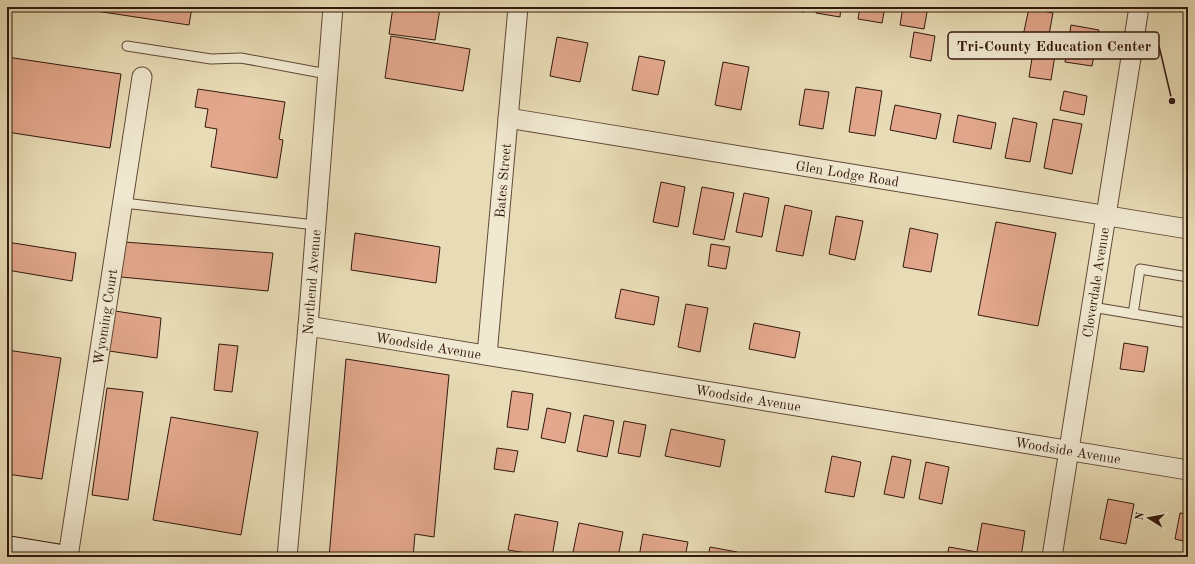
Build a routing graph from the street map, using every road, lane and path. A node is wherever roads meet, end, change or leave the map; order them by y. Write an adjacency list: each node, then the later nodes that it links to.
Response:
1 (333, 7): 5 (street, Northend Avenue)
2 (518, 7): 7 (street, Bates Street)
3 (1139, 7): 9 (street, Cloverdale Avenue)
4 (127, 46): 5 (lane)
5 (327, 74): 10 (street, Northend Avenue)
6 (142, 77): 8 (street, Wyoming Court)
7 (508, 118): 9 (street, Glen Lodge Road); 17 (street, Bates Street)
8 (124, 203): 10 (lane); 21 (street, Wyoming Court)
9 (1106, 215): 11 (street, Glen Lodge Road); 13 (street, Cloverdale Avenue)
10 (315, 225): 16 (street, Northend Avenue)
11 (1188, 229)
12 (1188, 277): 14 (lane)
13 (1092, 307): 14 (lane); 18 (street, Cloverdale Avenue)
14 (1133, 314): 15 (lane)
15 (1188, 323)
16 (308, 326): 17 (street, Woodside Avenue); 22 (street, Northend Avenue)
17 (487, 355): 18 (street, Woodside Avenue)
18 (1068, 450): 19 (street, Woodside Avenue); 23 (street, Cloverdale Avenue)
19 (1188, 470)
20 (7, 547): 21 (street)
21 (68, 557)
22 (287, 557)
23 (1052, 557)

